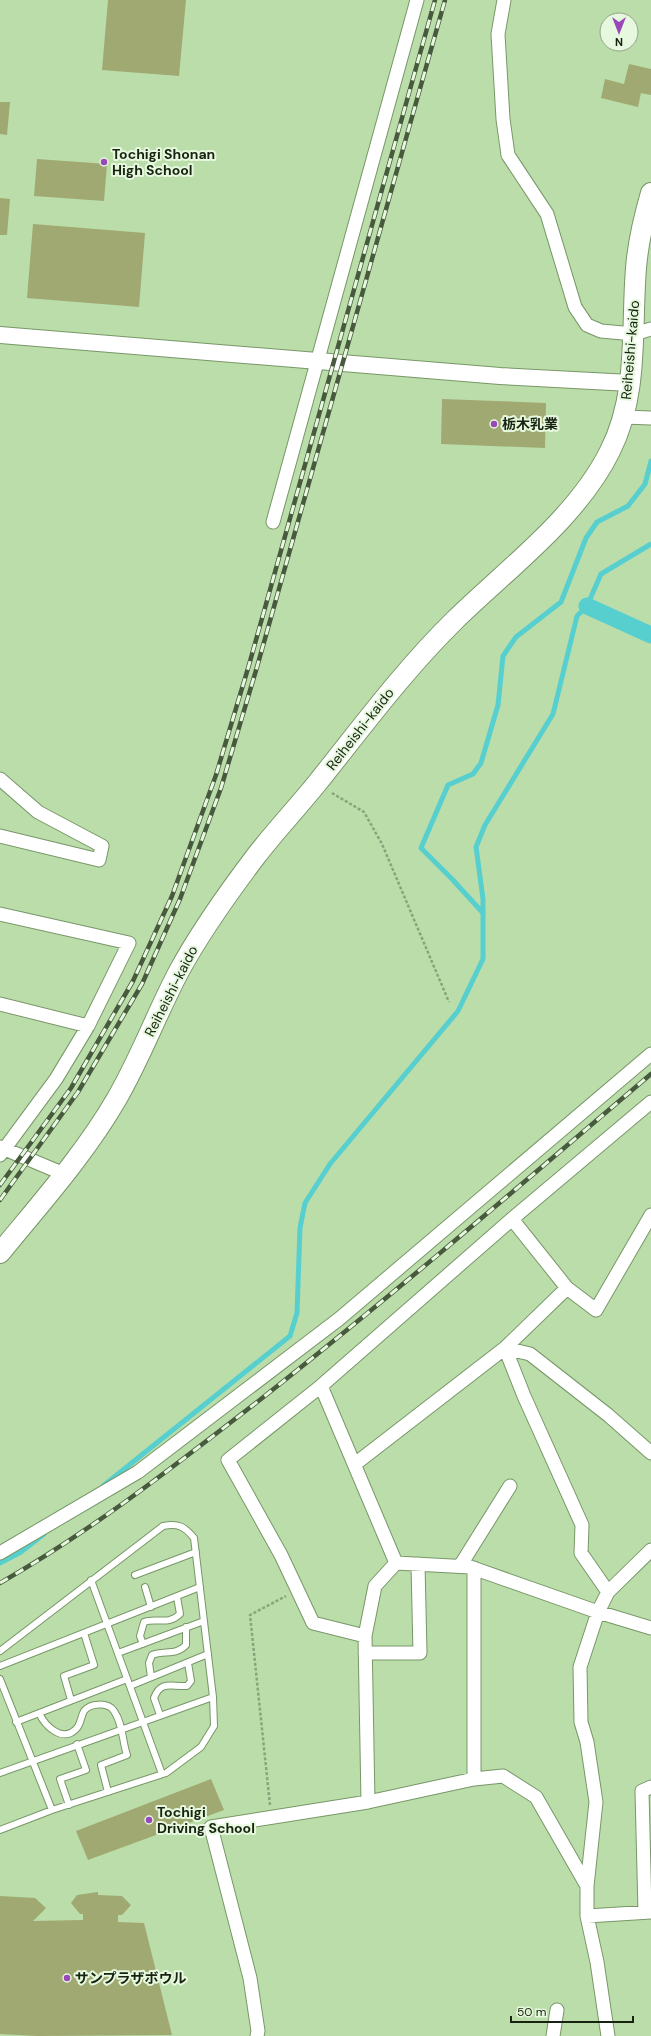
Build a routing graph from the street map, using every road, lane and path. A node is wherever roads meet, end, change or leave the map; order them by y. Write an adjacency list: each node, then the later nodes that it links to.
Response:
1 (417, 0): 6 (street)
2 (504, 0): 4 (street)
3 (651, 193): 4 (main road, Reiheishi-kaido)
4 (642, 332): 7 (main road, Reiheishi-kaido)
5 (0, 335): 6 (street)
6 (316, 360): 7 (street); 10 (street)
7 (630, 383): 8 (main road, Reiheishi-kaido)
8 (623, 417): 9 (street); 12 (main road, Reiheishi-kaido)
9 (651, 418)
10 (273, 522)
11 (0, 779): 13 (street)
12 (317, 784): 15 (path); 21 (main road, Reiheishi-kaido)
13 (0, 836)
14 (0, 914): 17 (street)
15 (449, 1002)
16 (0, 1004): 17 (street)
17 (88, 1026): 20 (street)
18 (651, 1054): 33 (street)
19 (651, 1102): 23 (street)
20 (2, 1150): 21 (street)
21 (64, 1174): 24 (main road, Reiheishi-kaido)
22 (651, 1215): 25 (street)
23 (512, 1219): 25 (street); 27 (street)
24 (0, 1253)
25 (567, 1288): 26 (street)
26 (505, 1348): 28 (street); 29 (street); 43 (street)
27 (321, 1386): 29 (street); 42 (street)
28 (651, 1453)
29 (355, 1464): 34 (street)
30 (510, 1486): 36 (street)
31 (651, 1550): 43 (street)
32 (196, 1552): 38 (lane); 39 (lane); 41 (lane)
33 (0, 1553)
34 (396, 1563): 35 (street); 51 (street)
35 (418, 1564): 36 (street); 54 (street)
36 (460, 1566): 37 (street)
37 (474, 1568): 46 (street); 73 (street)
38 (135, 1575)
39 (91, 1580): 53 (lane); 55 (lane)
40 (145, 1587): 45 (lane)
41 (200, 1588): 44 (lane); 47 (lane)
42 (297, 1590): 51 (street); 79 (path)
43 (608, 1592): 46 (street)
44 (177, 1597): 45 (lane); 52 (lane)
45 (150, 1607): 50 (lane)
46 (598, 1612): 49 (street); 81 (street)
47 (204, 1621): 48 (lane); 56 (lane)
48 (186, 1627): 52 (lane); 59 (lane)
49 (651, 1628)
50 (84, 1633): 58 (lane); 64 (lane)
51 (365, 1636): 54 (street)
52 (143, 1644): 55 (lane)
53 (0, 1651)
54 (365, 1652): 76 (street)
55 (118, 1653): 61 (lane)
56 (208, 1654): 57 (lane); 63 (lane)
57 (188, 1662): 59 (lane); 66 (lane)
58 (0, 1666)
59 (151, 1677): 62 (lane)
60 (0, 1679): 67 (lane)
61 (127, 1679): 62 (lane); 64 (lane)
62 (130, 1686): 72 (lane)
63 (213, 1697): 66 (lane); 72 (lane)
64 (72, 1700): 65 (lane)
65 (39, 1713): 67 (lane); 68 (lane)
66 (160, 1715): 68 (lane)
67 (16, 1722): 70 (lane)
68 (122, 1729): 69 (lane); 75 (lane)
69 (77, 1744): 70 (lane); 77 (lane)
70 (32, 1760): 71 (lane); 78 (lane)
71 (0, 1773)
72 (162, 1774): 75 (lane)
73 (474, 1779): 76 (street); 81 (street)
74 (651, 1788): 82 (street)
75 (108, 1792): 77 (lane)
76 (368, 1802): 79 (street)
77 (70, 1805): 78 (lane)
78 (52, 1810): 80 (lane)
79 (271, 1817): 85 (street)
80 (0, 1830)
81 (587, 1886): 83 (street)
82 (648, 1912): 83 (street)
83 (587, 1916): 87 (street)
84 (557, 2010): 86 (street)
85 (257, 2036)
86 (553, 2036)
87 (608, 2036)

